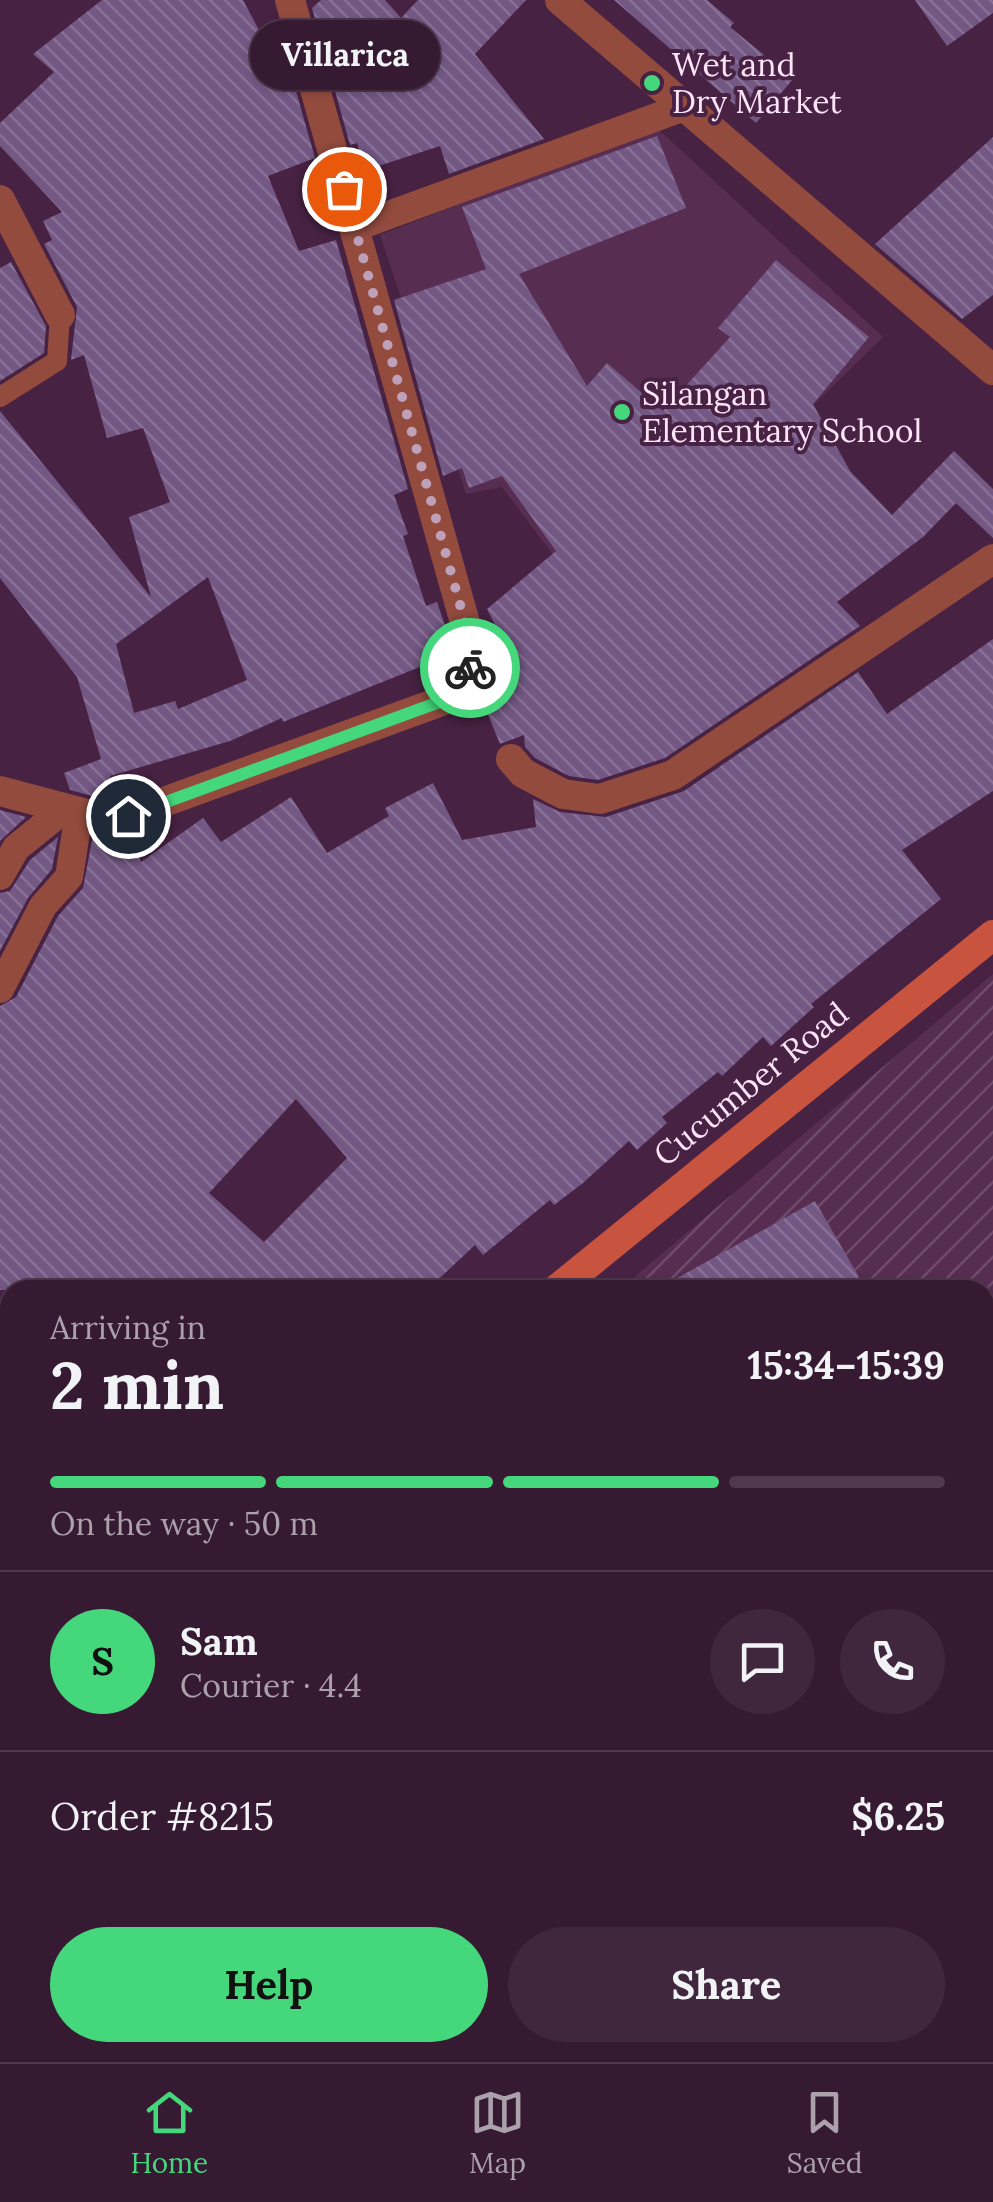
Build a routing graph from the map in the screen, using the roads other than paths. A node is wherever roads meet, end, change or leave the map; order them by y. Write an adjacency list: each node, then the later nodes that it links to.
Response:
1 (290, 0): 5 (street)
2 (560, 0): 3 (street)
3 (684, 107): 5 (street); 7 (street)
4 (0, 200): 6 (street)
5 (356, 227): 12 (street)
6 (60, 316): 8 (lane)
7 (993, 370)
8 (0, 398)
9 (993, 560): 10 (street)
10 (511, 758)
11 (0, 791): 12 (street)
12 (71, 812): 13 (street); 15 (street)
13 (0, 876)
14 (993, 935): 16 (main road, Cucumber Road)
15 (0, 989)
16 (568, 1280)

